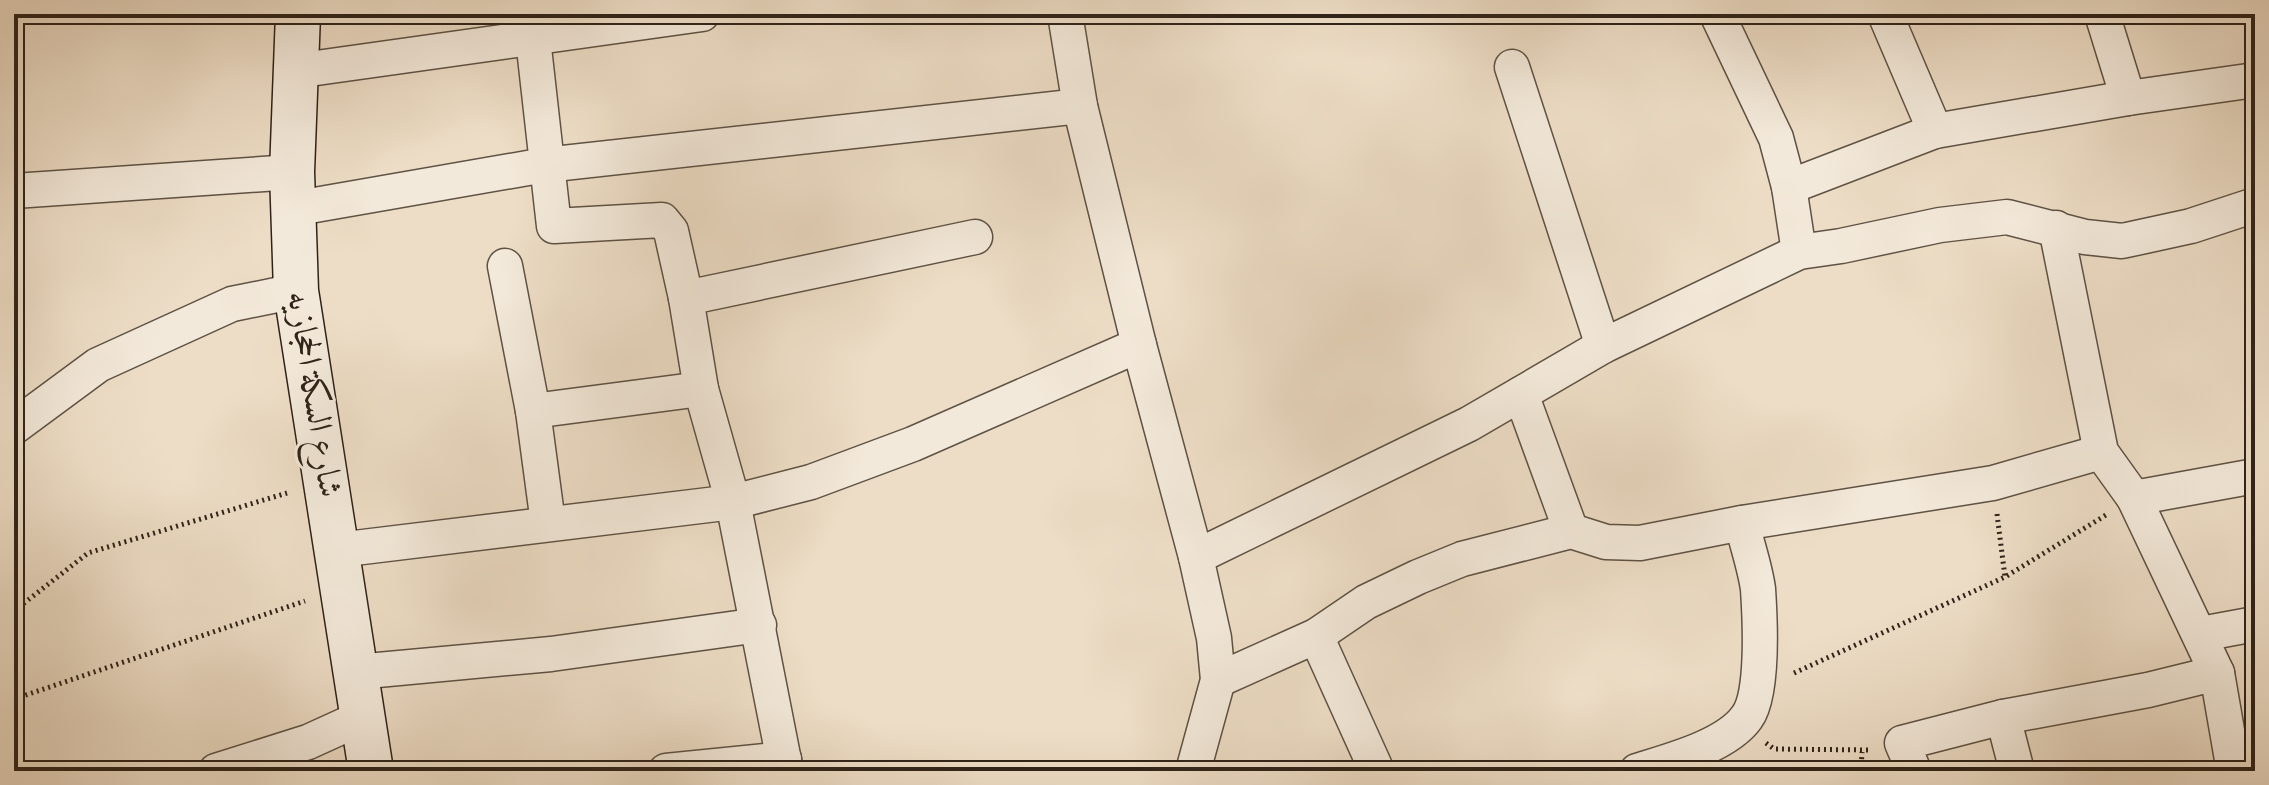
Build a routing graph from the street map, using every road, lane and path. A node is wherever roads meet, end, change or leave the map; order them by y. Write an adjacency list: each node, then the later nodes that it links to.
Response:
1 (298, 14): 9 (street, شارع السكة الحجازيه)
2 (702, 14): 7 (street)
3 (1065, 14): 12 (street)
4 (1717, 14): 15 (street)
5 (1885, 14): 13 (street)
6 (2102, 14): 11 (street)
7 (533, 39): 9 (street); 14 (street)
8 (1512, 67): 26 (street)
9 (295, 71): 17 (street, شارع السكة الحجازيه)
10 (2255, 80): 11 (street)
11 (2128, 98): 13 (street)
12 (1080, 106): 14 (street); 25 (street)
13 (1935, 131): 15 (street)
14 (545, 165): 17 (street); 24 (street)
15 (1789, 187): 21 (street)
16 (14, 191): 17 (street)
17 (292, 191): 23 (street, شارع السكة الحجازيه)
18 (2255, 205): 19 (street)
19 (2056, 228): 21 (street); 31 (street)
20 (975, 237): 24 (street)
21 (1799, 252): 26 (street)
22 (505, 266): 29 (street)
23 (296, 291): 30 (street); 34 (street, شارع السكة الحجازيه)
24 (686, 298): 27 (street)
25 (1139, 345): 36 (street); 40 (street)
26 (1603, 346): 28 (street)
27 (701, 389): 29 (street); 36 (street)
28 (1521, 394): 39 (street); 40 (street)
29 (533, 411): 37 (street)
30 (14, 427)
31 (2101, 452): 33 (street); 35 (street)
32 (2255, 476): 35 (street)
33 (1993, 483): 38 (street); 42 (path)
34 (327, 485): 41 (street, شارع السكة الحجازيه); 43 (path)
35 (2134, 498): 42 (path); 46 (street)
36 (733, 502): 37 (street); 45 (street)
37 (548, 523): 41 (street)
38 (1742, 523): 39 (street); 52 (street)
39 (1571, 531): 47 (street)
40 (1196, 557): 50 (street)
41 (341, 569): 48 (street, شارع السكة الحجازيه); 51 (path)
42 (2005, 577): 52 (path)
43 (14, 611)
44 (2255, 624): 46 (street)
45 (759, 625): 48 (street); 55 (street)
46 (2201, 634): 49 (street)
47 (1316, 636): 50 (street); 60 (street)
48 (356, 672): 53 (street, شارع السكة الحجازيه)
49 (2217, 673): 54 (street); 65 (street)
50 (1218, 680): 59 (street)
51 (14, 699)
52 (1752, 703): 61 (street); 62 (path)
53 (363, 717): 56 (street); 57 (street, شارع السكة الحجازيه)
54 (2003, 717): 63 (street); 64 (street)
55 (785, 765): 58 (street)
56 (216, 771)
57 (371, 771)
58 (666, 771)
59 (1193, 771)
60 (1377, 771)
61 (1637, 771)
62 (1861, 771)
63 (1914, 771)
64 (2017, 771)
65 (2234, 771)

